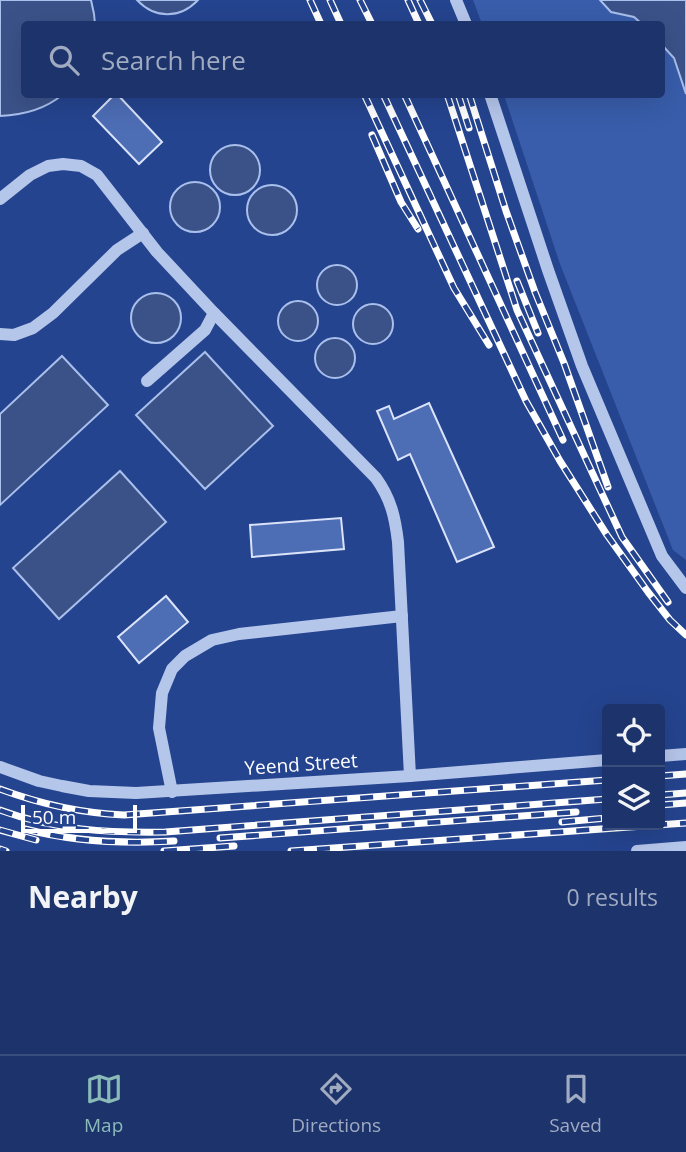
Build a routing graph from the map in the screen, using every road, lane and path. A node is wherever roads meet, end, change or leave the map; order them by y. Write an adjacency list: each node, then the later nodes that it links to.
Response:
1 (456, 0): 2 (street)
2 (465, 21)
3 (491, 98): 9 (street)
4 (0, 199): 5 (street)
5 (143, 233): 6 (street); 7 (street)
6 (214, 313): 8 (street); 10 (street)
7 (0, 334)
8 (147, 381)
9 (686, 588)
10 (402, 616): 15 (street); 16 (street)
11 (686, 754): 12 (street)
12 (665, 756)
13 (602, 760): 15 (street, Yeend Street)
14 (0, 767): 16 (street, Yeend Street)
15 (410, 776): 16 (street, Yeend Street)
16 (172, 792)
17 (686, 847): 18 (street)
18 (637, 851)

